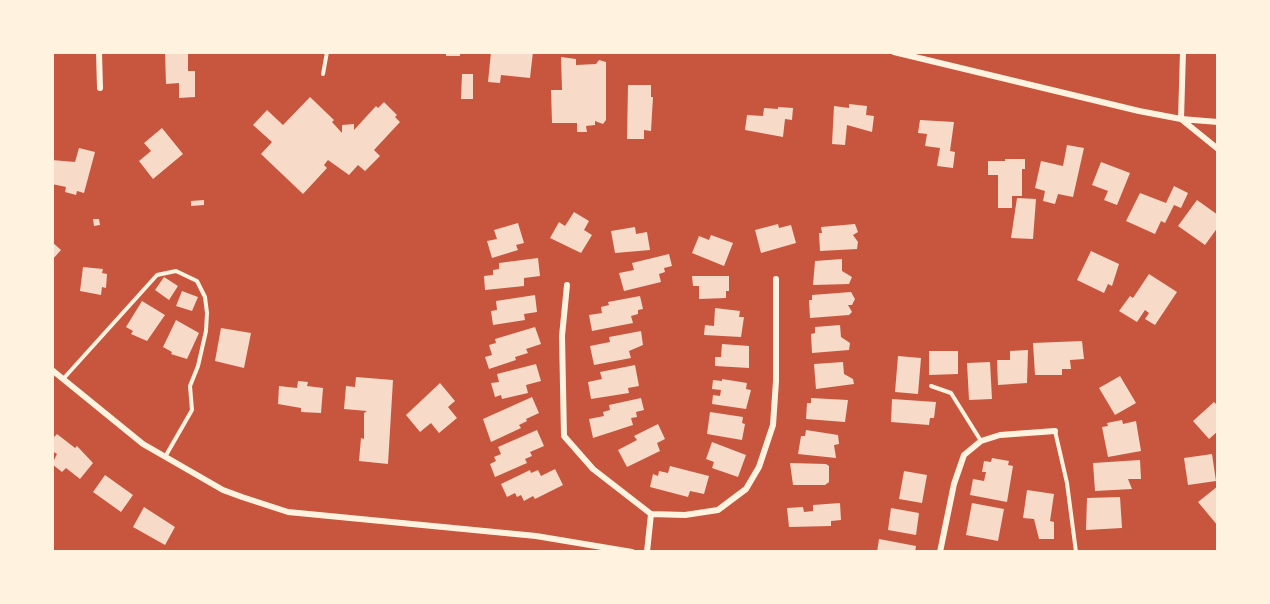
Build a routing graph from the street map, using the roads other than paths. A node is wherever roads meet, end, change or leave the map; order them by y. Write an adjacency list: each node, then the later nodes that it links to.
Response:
1 (99, 52): 6 (street)
2 (327, 52): 5 (lane)
3 (894, 52): 7 (street)
4 (1183, 52): 7 (street)
5 (323, 74)
6 (100, 88)
7 (1181, 119): 8 (street); 9 (street)
8 (1218, 122)
9 (1218, 149)
10 (776, 279): 18 (street)
11 (567, 285): 18 (street)
12 (52, 370): 13 (street)
13 (64, 378): 17 (street); 17 (lane)
14 (931, 386): 16 (lane)
15 (1055, 431): 16 (street); 22 (lane)
16 (981, 441): 21 (street)
17 (165, 457): 19 (street)
18 (651, 513): 20 (street)
19 (633, 552)
20 (647, 552)
21 (940, 552)
22 (1076, 552)

